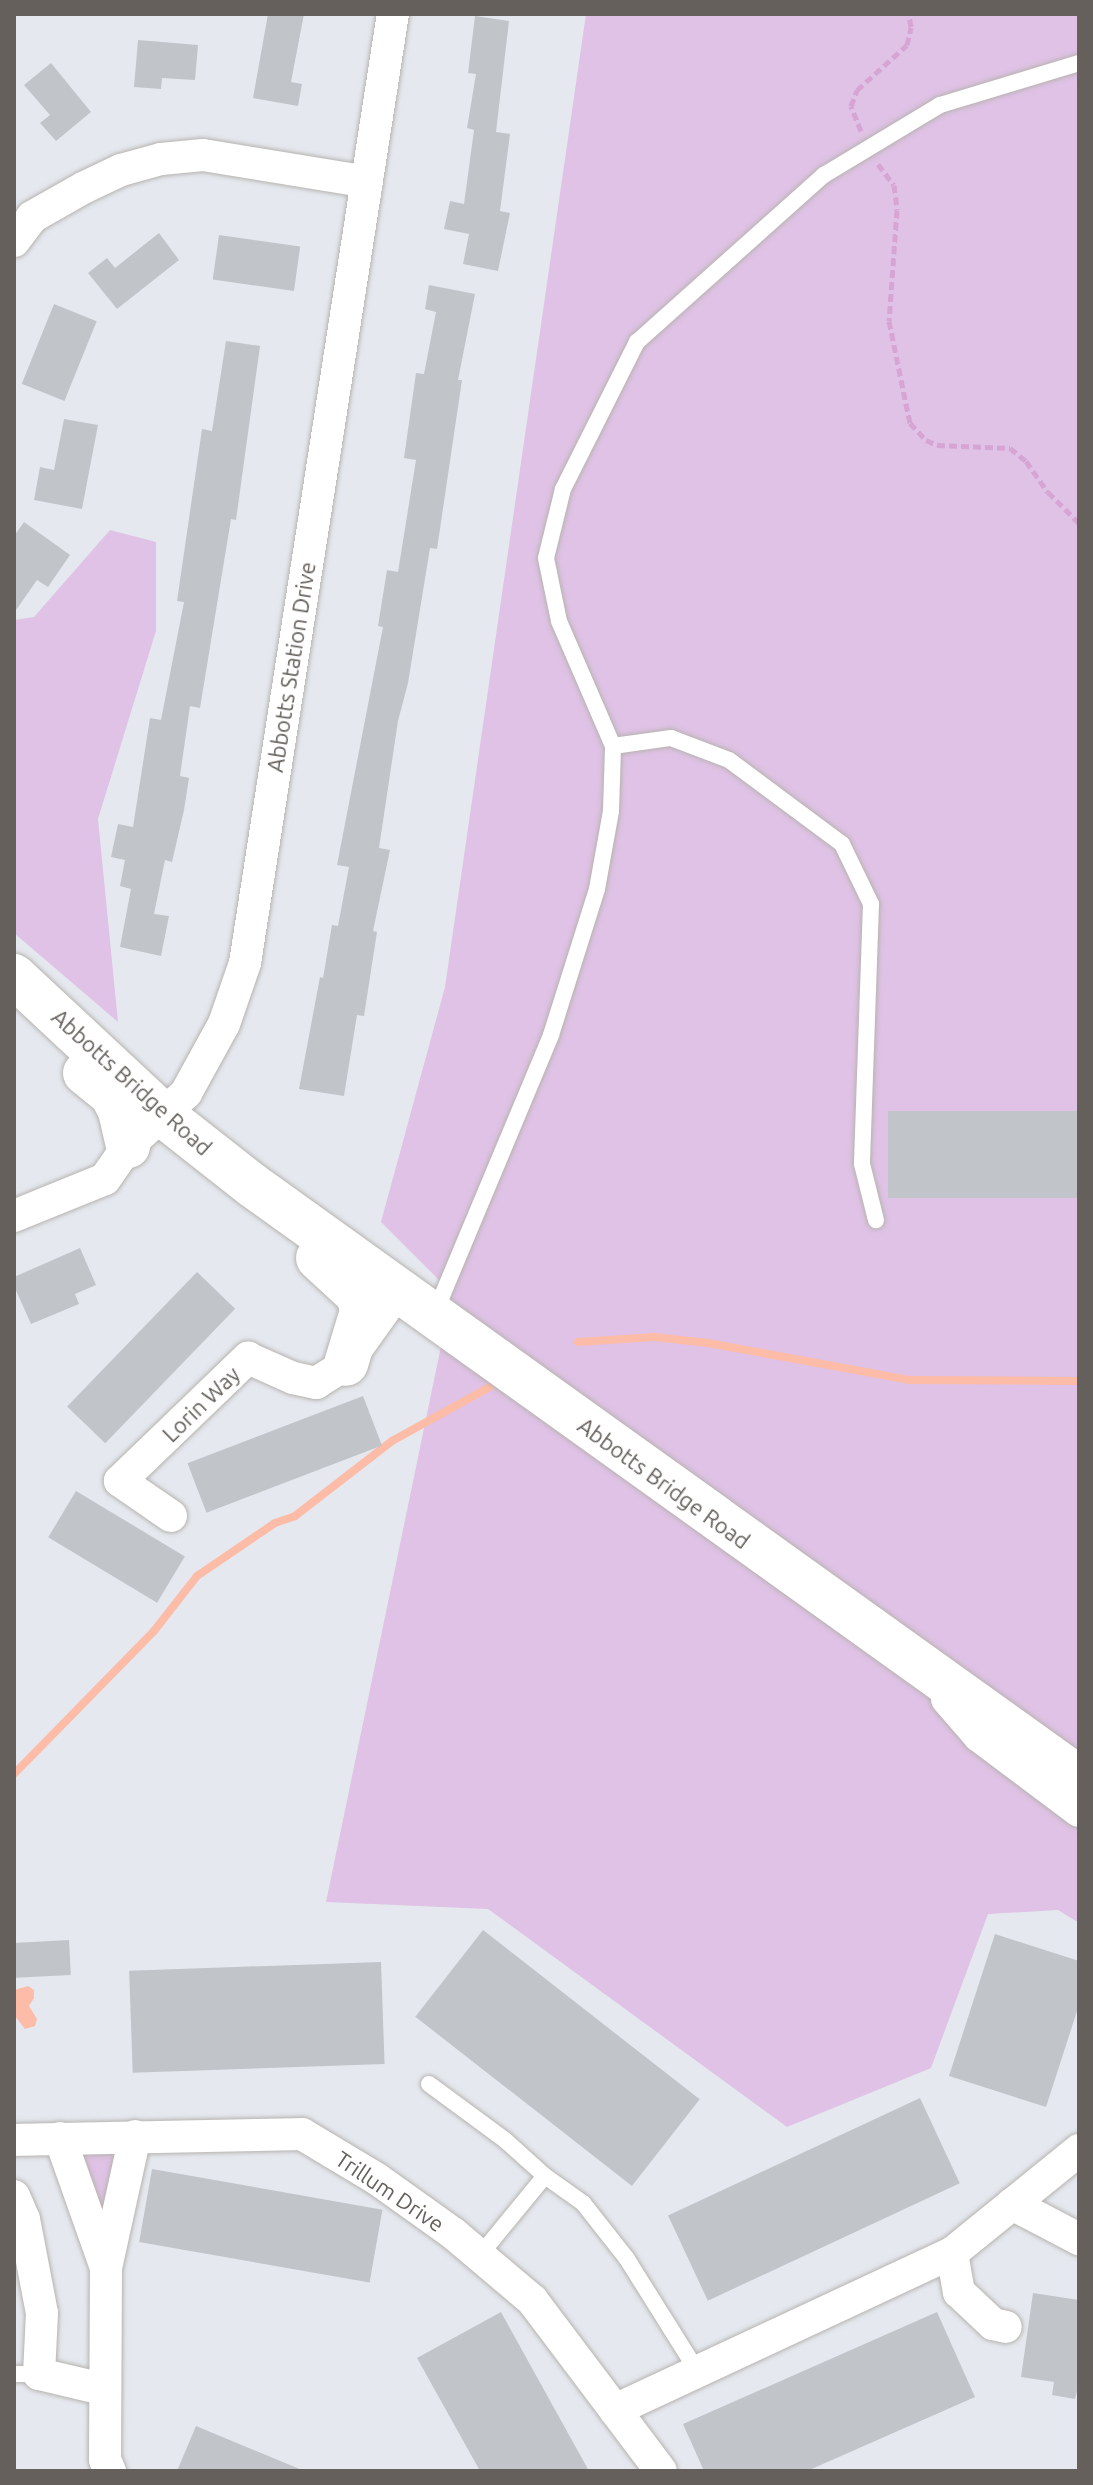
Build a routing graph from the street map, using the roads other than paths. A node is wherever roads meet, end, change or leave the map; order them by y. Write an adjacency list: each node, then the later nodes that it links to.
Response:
1 (393, 14): 3 (street, Abbotts Station Drive)
2 (1079, 63): 5 (lane)
3 (367, 182): 4 (street); 8 (street, Abbotts Station Drive)
4 (20, 218)
5 (613, 746): 12 (lane); 14 (lane)
6 (14, 976): 8 (main road, Abbotts Bridge Road)
7 (14, 1011): 9 (main road, Abbotts Bridge Road)
8 (163, 1115): 9 (street, Abbotts Station Drive); 10 (main road, Abbotts Bridge Road)
9 (128, 1146): 11 (street, Abbotts Station Drive)
10 (252, 1185): 13 (main road, Abbotts Bridge Road); 15 (main road)
11 (14, 1216)
12 (876, 1220)
13 (398, 1291): 14 (main road, Abbotts Bridge Road); 15 (street, Lorin Way)
14 (434, 1317): 15 (street, Lorin Way); 17 (main road, Abbotts Bridge Road)
15 (346, 1364): 16 (street, Lorin Way)
16 (171, 1516)
17 (913, 1661): 18 (main road, Abbotts Bridge Road); 19 (street)
18 (1079, 1778)
19 (1079, 1811)
20 (429, 2084): 25 (lane)
21 (135, 2136): 22 (street, Trillum Drive); 30 (street, Trillum Drive); 31 (street)
22 (60, 2138): 23 (street, Trillum Drive); 31 (street)
23 (14, 2140)
24 (1079, 2150): 27 (street)
25 (545, 2176): 30 (lane); 33 (lane)
26 (14, 2196): 34 (street)
27 (1012, 2204): 28 (street); 29 (street)
28 (1079, 2239)
29 (952, 2253): 32 (street); 33 (street)
30 (480, 2255): 36 (street, Trillum Drive)
31 (106, 2268): 35 (street)
32 (1006, 2327)
33 (698, 2372): 36 (street)
34 (27, 2374): 35 (street)
35 (103, 2389): 37 (street)
36 (615, 2410): 38 (street, Trillum Drive)
37 (110, 2471)
38 (661, 2471)

